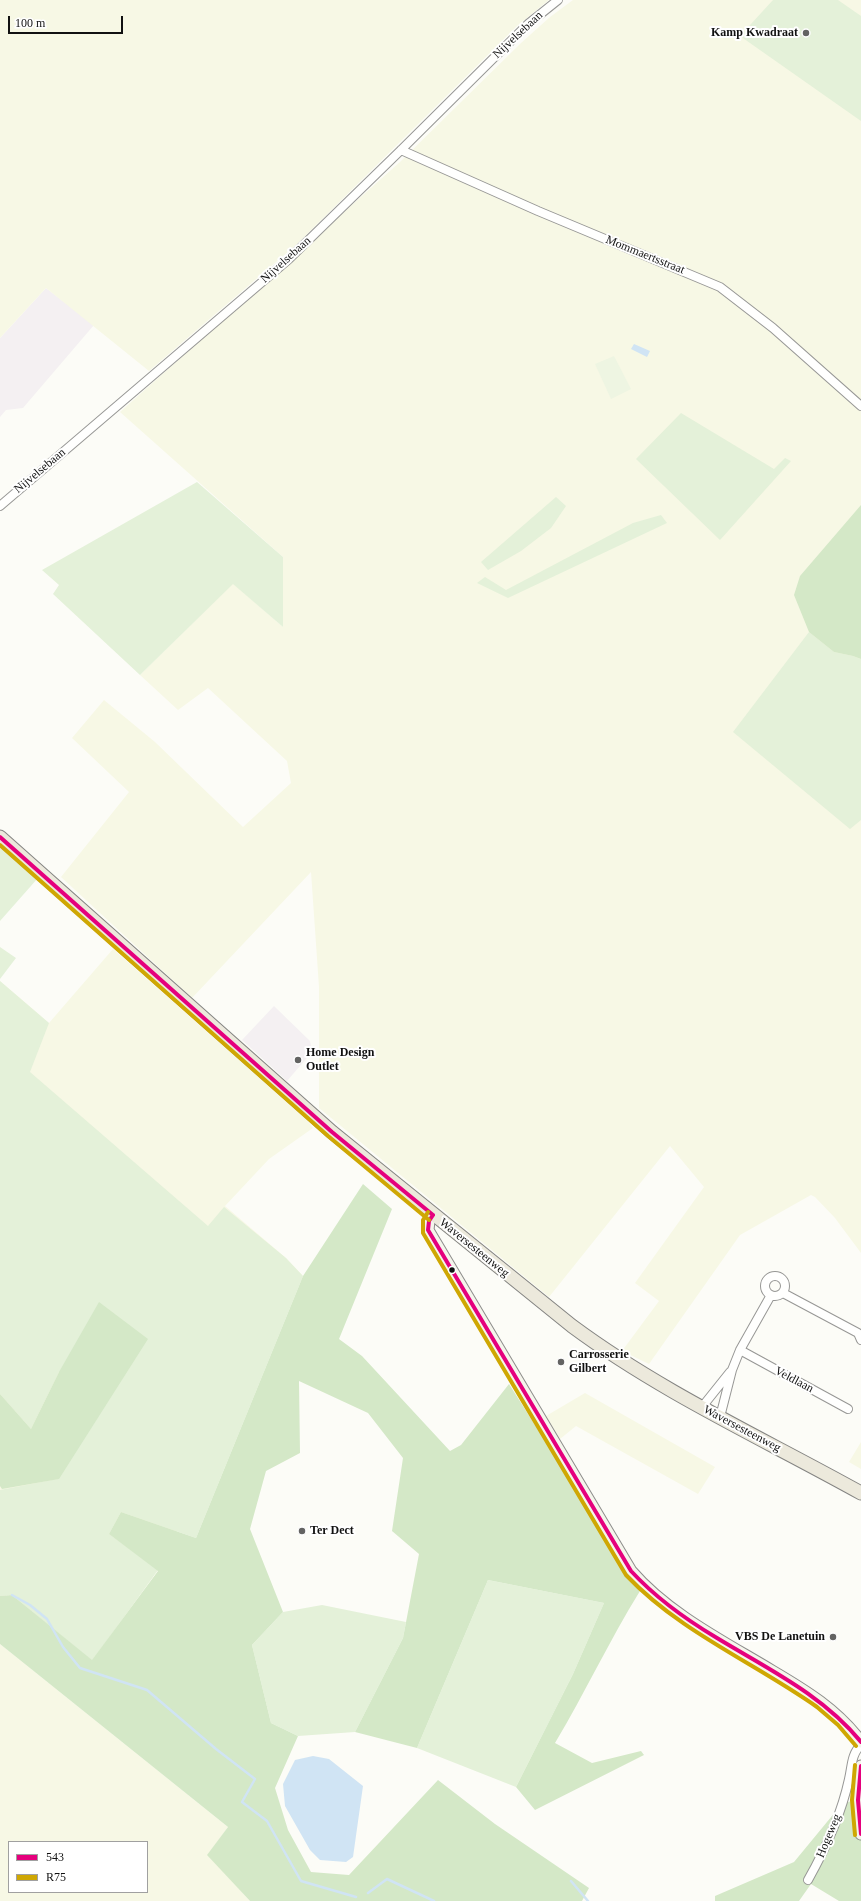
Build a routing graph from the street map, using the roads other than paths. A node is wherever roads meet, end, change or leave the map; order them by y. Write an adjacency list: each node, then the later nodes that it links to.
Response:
1 (558, 0): 2 (street, Nijvelsebaan)
2 (401, 150): 3 (street, Mommaertsstraat); 4 (street, Nijvelsebaan)
3 (861, 406)
4 (0, 506)
5 (0, 837): 6 (main road, Waversesteenweg)
6 (433, 1215): 12 (main road, Waversesteenweg); 16 (street)
7 (782, 1293): 8 (street); 8 (street); 9 (street)
8 (771, 1295): 10 (street)
9 (861, 1340)
10 (740, 1350): 11 (street); 13 (street, Veldlaan)
11 (732, 1370): 12 (street); 14 (street)
12 (702, 1407): 14 (main road, Waversesteenweg)
13 (848, 1409)
14 (720, 1417): 15 (main road, Waversesteenweg)
15 (861, 1493)
16 (861, 1742)
17 (861, 1745): 20 (street, Hogeweg)
18 (861, 1766): 19 (street)
19 (861, 1834)
20 (808, 1880)

